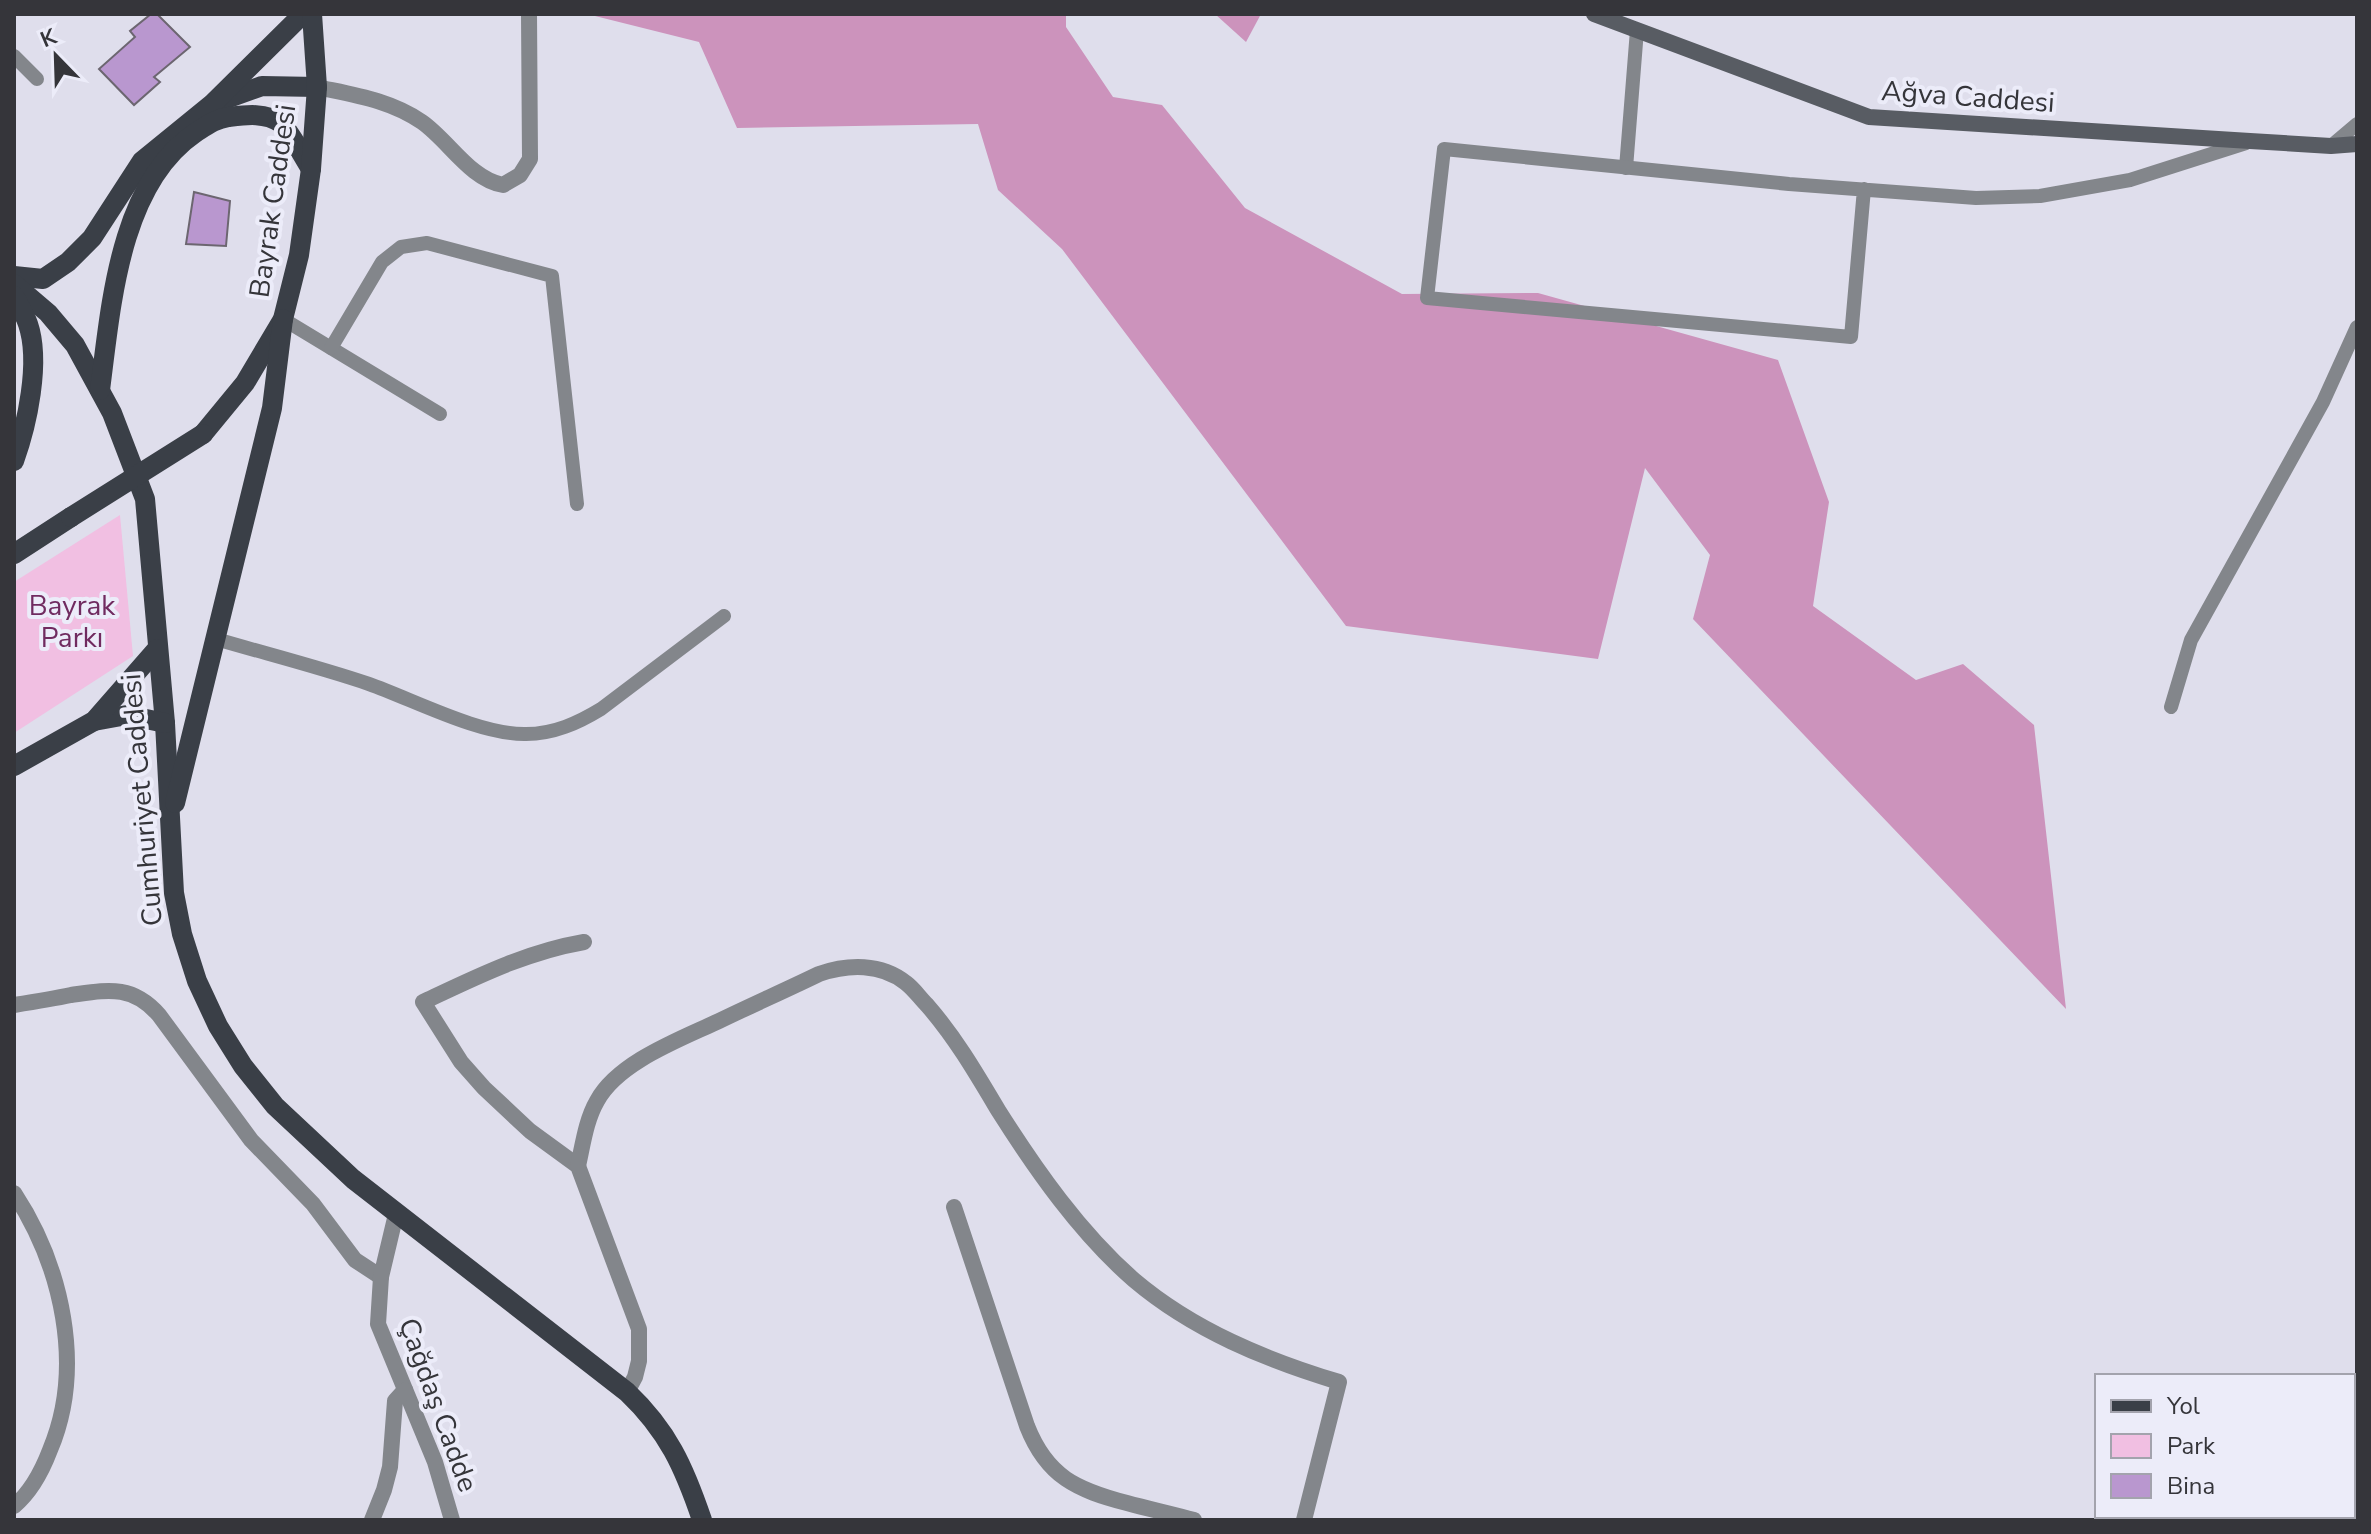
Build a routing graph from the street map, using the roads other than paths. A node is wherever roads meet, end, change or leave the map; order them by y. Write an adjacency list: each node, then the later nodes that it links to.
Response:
1 (303, 14): 9 (main road)
2 (312, 14): 8 (main road, Bayrak Caddesi)
3 (529, 14): 8 (street)
4 (1594, 14): 5 (street, Ağva Caddesi)
5 (1637, 30): 11 (street, Ağva Caddesi); 14 (lane)
6 (14, 56): 7 (lane)
7 (37, 79)
8 (317, 87): 9 (main road); 15 (main road, Bayrak Caddesi)
9 (212, 104): 17 (main road)
10 (2357, 124): 13 (lane)
11 (2250, 141): 13 (street, Ağva Caddesi); 16 (lane)
12 (2357, 144): 13 (street, Ağva Caddesi)
13 (2331, 146)
14 (1626, 168): 16 (lane); 16 (lane)
15 (311, 169): 20 (main road, Bayrak Caddesi); 23 (main road)
16 (1864, 189)
17 (14, 276)
18 (14, 284): 23 (main road, Cumhuriyet Caddesi)
19 (14, 296): 25 (main road)
20 (283, 319): 22 (lane); 27 (main road, Bayrak Caddesi, bridge); 29 (main road)
21 (2357, 327): 31 (lane)
22 (331, 348): 24 (lane); 26 (lane)
23 (100, 390): 30 (main road, Cumhuriyet Caddesi)
24 (440, 414)
25 (14, 461)
26 (577, 504)
27 (14, 554)
28 (724, 616): 29 (lane)
29 (216, 639): 35 (main road)
30 (157, 649): 32 (main road); 33 (main road, Cumhuriyet Caddesi)
31 (2171, 707)
32 (94, 721): 33 (main road); 34 (main road)
33 (165, 723): 35 (main road, Cumhuriyet Caddesi)
34 (14, 766)
35 (169, 822): 41 (main road, Cumhuriyet Caddesi)
36 (584, 942): 38 (street)
37 (14, 1005): 42 (street)
38 (578, 1166): 44 (street); 50 (street)
39 (14, 1193): 45 (street)
40 (954, 1207): 49 (street)
41 (396, 1214): 42 (street, Çağdaş Cadde); 44 (main road, Cumhuriyet Caddesi)
42 (381, 1277): 43 (street, Çağdaş Cadde)
43 (405, 1390): 46 (street); 47 (street, Çağdaş Cadde)
44 (627, 1392): 48 (main road, Cumhuriyet Caddesi)
45 (14, 1506)
46 (372, 1520)
47 (452, 1520)
48 (702, 1520)
49 (1194, 1520)
50 (1304, 1520)

